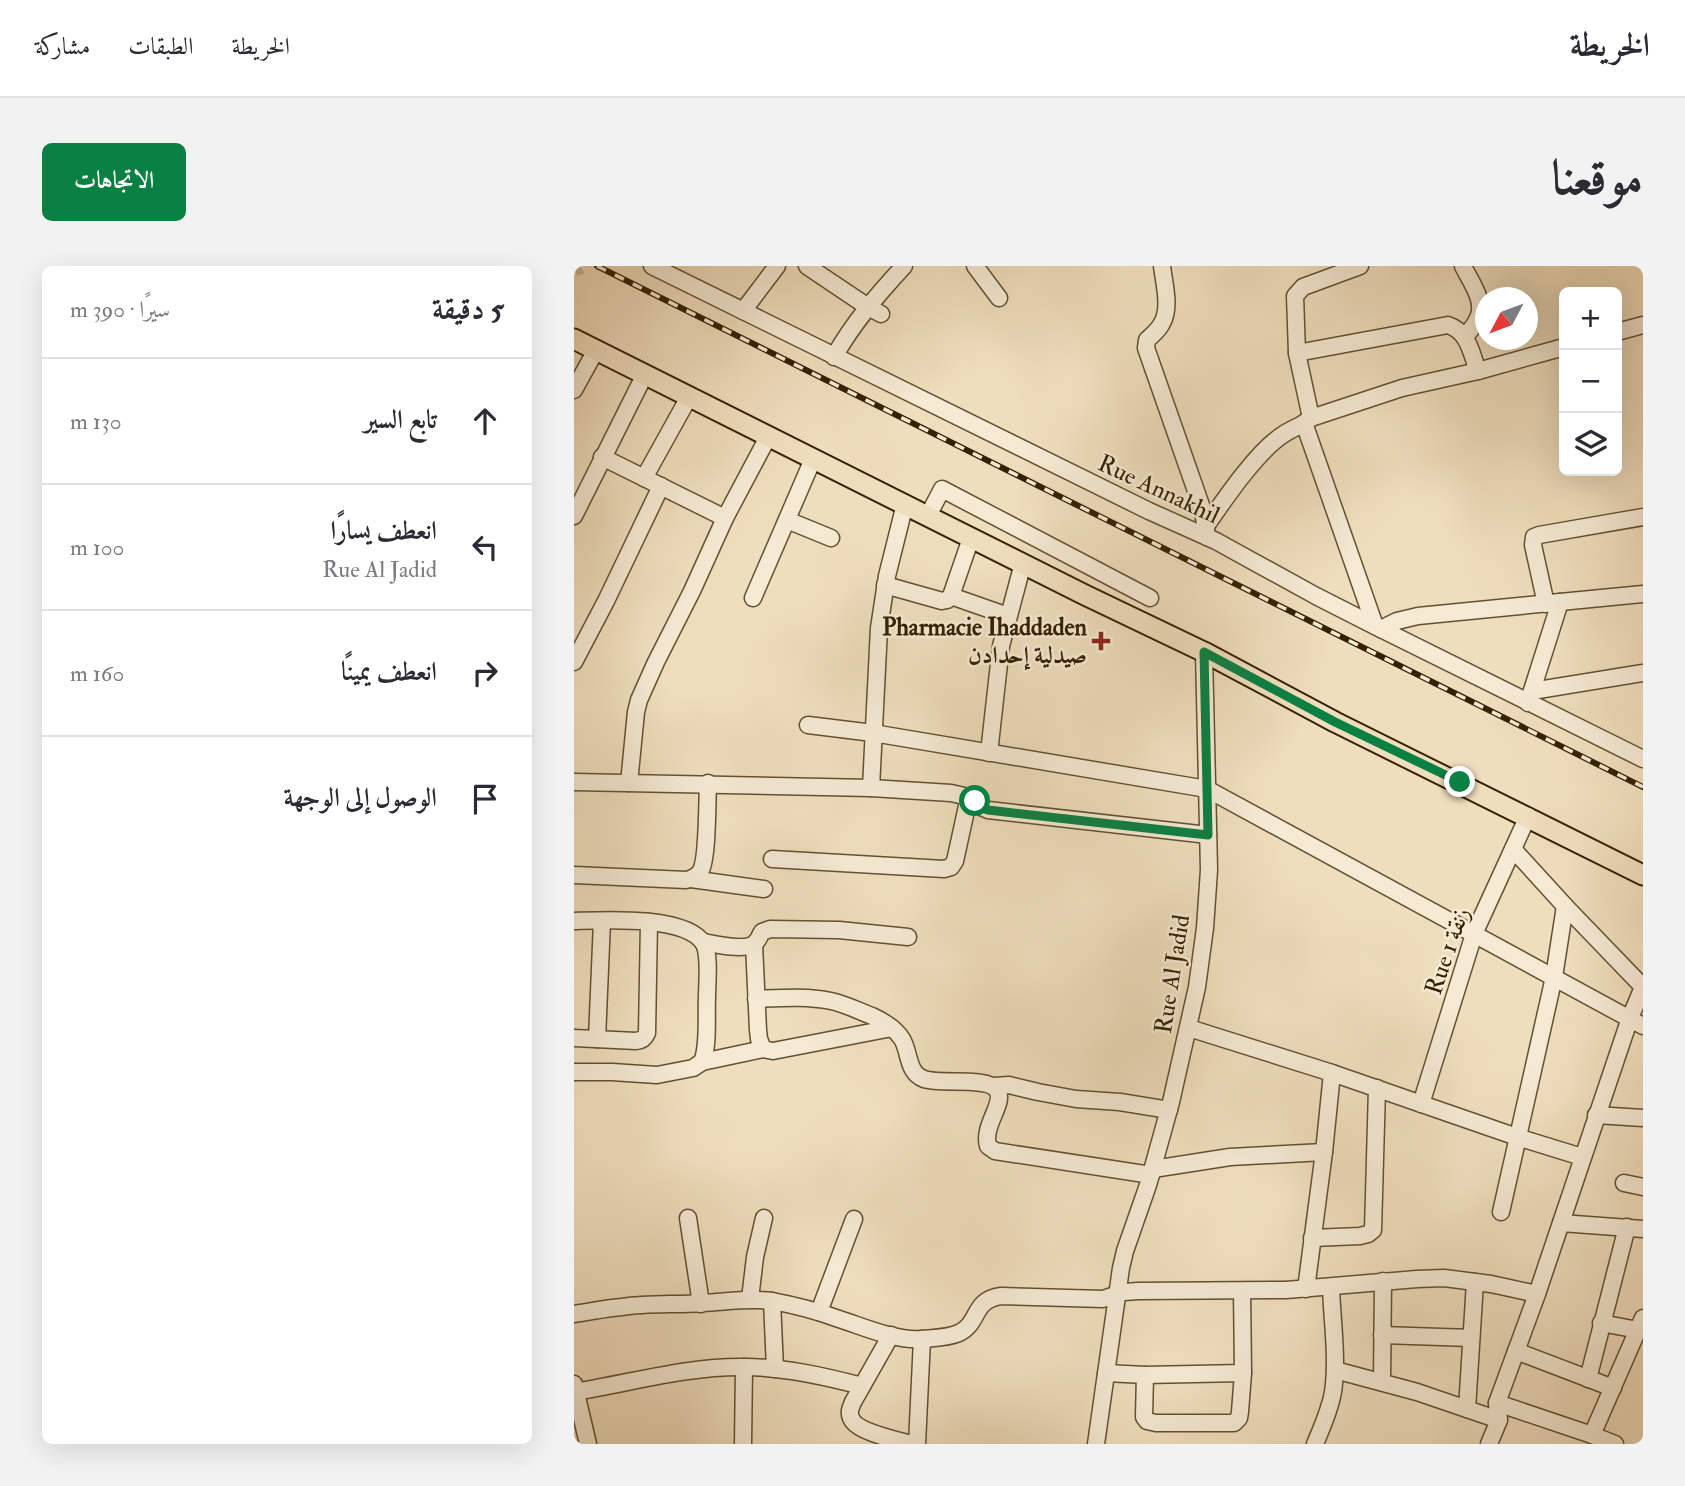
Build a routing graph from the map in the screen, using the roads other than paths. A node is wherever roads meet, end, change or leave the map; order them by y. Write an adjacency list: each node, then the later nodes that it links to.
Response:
1 (652, 266): 11 (street, Rue Annakhil)
2 (777, 266): 11 (street)
3 (807, 266): 10 (street)
4 (904, 266): 10 (street)
5 (975, 266): 9 (street)
6 (1162, 266): 36 (street)
7 (1360, 266): 18 (street)
8 (1463, 266): 14 (street)
9 (999, 298)
10 (875, 310): 19 (street)
11 (743, 311): 19 (street, Rue Annakhil)
12 (1643, 325): 13 (street)
13 (1622, 331)
14 (1465, 336): 18 (street); 20 (street)
15 (574, 339): 17 (main road)
16 (1559, 348): 20 (street)
17 (596, 350): 21 (main road); 22 (street)
18 (1297, 353): 24 (street)
19 (834, 357): 36 (street, Rue Annakhil)
20 (1478, 371): 24 (street)
21 (645, 374): 23 (main road); 26 (street)
22 (574, 390)
23 (689, 397): 25 (main road); 28 (street)
24 (1307, 421): 36 (street); 47 (street)
25 (768, 436): 27 (main road); 34 (street)
26 (603, 457): 28 (street); 31 (street)
27 (813, 458): 30 (main road); 35 (street)
28 (645, 478): 29 (street)
29 (661, 486): 34 (street); 49 (street)
30 (905, 504): 32 (main road); 40 (street)
31 (574, 516)
32 (928, 516): 38 (main road); 44 (street)
33 (1643, 517): 45 (street)
34 (725, 518): 57 (street)
35 (787, 520): 37 (street); 43 (street)
36 (1206, 531): 47 (street, Rue Annakhil)
37 (831, 538)
38 (971, 538): 39 (main road); 42 (street)
39 (1023, 564): 46 (street); 48 (main road)
40 (885, 585): 42 (street); 53 (street)
41 (1643, 594): 45 (street)
42 (951, 596): 46 (street)
43 (753, 598)
44 (1150, 598)
45 (1553, 603): 47 (street); 51 (street)
46 (1008, 616): 54 (street)
47 (1378, 628): 51 (street, Rue Annakhil)
48 (1204, 652): 60 (street, Rue Al Jadid); 62 (main road)
49 (574, 662)
50 (1643, 673): 51 (street)
51 (1530, 697): 55 (street, Rue Annakhil)
52 (808, 724): 53 (street)
53 (873, 733): 54 (street); 59 (street)
54 (989, 752): 60 (street)
55 (1643, 759)
56 (574, 782): 57 (street)
57 (629, 783): 58 (street)
58 (708, 783): 59 (street); 68 (street)
59 (871, 788): 61 (street)
60 (1207, 789): 63 (street, Rue Al Jadid); 74 (street)
61 (969, 797): 63 (street); 65 (street)
62 (1528, 816): 64 (street, Rue 1 زنقة); 67 (main road)
63 (1208, 835): 82 (street, Rue Al Jadid)
64 (1513, 849): 70 (street); 74 (street, Rue 1 زنقة)
65 (772, 859)
66 (574, 875): 68 (street)
67 (1643, 875)
68 (691, 879): 69 (street)
69 (765, 890)
70 (1565, 906): 78 (street); 80 (street)
71 (574, 921): 72 (street)
72 (602, 921): 73 (street); 84 (street)
73 (649, 922): 76 (street); 84 (street)
74 (1474, 934): 78 (street); 91 (street, Rue 1 زنقة)
75 (908, 937): 77 (street)
76 (703, 942): 77 (street); 86 (street)
77 (754, 944): 79 (street)
78 (1554, 977): 80 (street); 95 (street)
79 (756, 999): 81 (street); 85 (street)
80 (1636, 1022): 93 (street)
81 (892, 1028): 85 (street); 89 (street)
82 (1189, 1028): 88 (street); 92 (street, Rue Al Jadid)
83 (574, 1038): 84 (street)
84 (597, 1039)
85 (763, 1049): 86 (street)
86 (702, 1062): 87 (street)
87 (574, 1072)
88 (1332, 1073): 90 (street); 96 (street)
89 (994, 1086): 92 (street); 98 (street)
90 (1377, 1088): 91 (street); 107 (street)
91 (1421, 1104): 95 (street)
92 (1169, 1110): 98 (street, Rue Al Jadid)
93 (1596, 1115): 94 (street); 97 (street)
94 (1643, 1118)
95 (1517, 1137): 97 (street); 101 (street)
96 (1324, 1152): 98 (street); 107 (street)
97 (1583, 1157): 105 (street)
98 (1152, 1172): 114 (street, Rue Al Jadid)
99 (1624, 1183): 100 (street)
100 (1643, 1187)
101 (1501, 1212)
102 (688, 1218): 117 (street)
103 (764, 1218): 115 (street)
104 (854, 1219): 118 (street)
105 (1560, 1223): 106 (street); 113 (street)
106 (1635, 1228): 120 (street)
107 (1312, 1238): 111 (street)
108 (1383, 1281): 109 (street); 110 (street); 123 (street)
109 (1475, 1282): 113 (street); 124 (street)
110 (1331, 1287): 111 (street); 129 (street)
111 (1306, 1289): 112 (street)
112 (1242, 1291): 114 (street); 131 (street)
113 (1537, 1294): 126 (street)
114 (1119, 1295): 125 (street); 130 (street, Rue Al Jadid)
115 (750, 1299): 116 (street); 117 (street)
116 (772, 1301): 118 (street); 128 (street)
117 (701, 1304): 119 (street)
118 (819, 1312): 122 (street)
119 (574, 1314)
120 (1601, 1323): 121 (street); 133 (street)
121 (1641, 1324): 136 (street)
122 (891, 1335): 125 (street); 135 (street)
123 (1382, 1335): 124 (street); 134 (street)
124 (1471, 1338): 139 (street)
125 (922, 1339): 145 (street)
126 (1516, 1351): 133 (street); 138 (street)
127 (744, 1367): 128 (street); 137 (street); 143 (street)
128 (775, 1369): 135 (street)
129 (1335, 1370): 134 (street); 147 (street)
130 (1106, 1373): 132 (street); 146 (street, Rue Al Jadid)
131 (1243, 1373): 132 (street); 132 (street)
132 (1145, 1375)
133 (1588, 1379): 136 (street)
134 (1382, 1381): 139 (street)
135 (862, 1387): 144 (street)
136 (1613, 1388): 141 (street)
137 (575, 1389): 142 (street)
138 (1497, 1403): 140 (street); 141 (street)
139 (1467, 1409): 140 (street)
140 (1499, 1420): 148 (street)
141 (1592, 1435): 149 (street)
142 (588, 1444)
143 (741, 1444)
144 (911, 1444)
145 (917, 1444)
146 (1096, 1444)
147 (1315, 1444)
148 (1489, 1444)
149 (1615, 1444)

